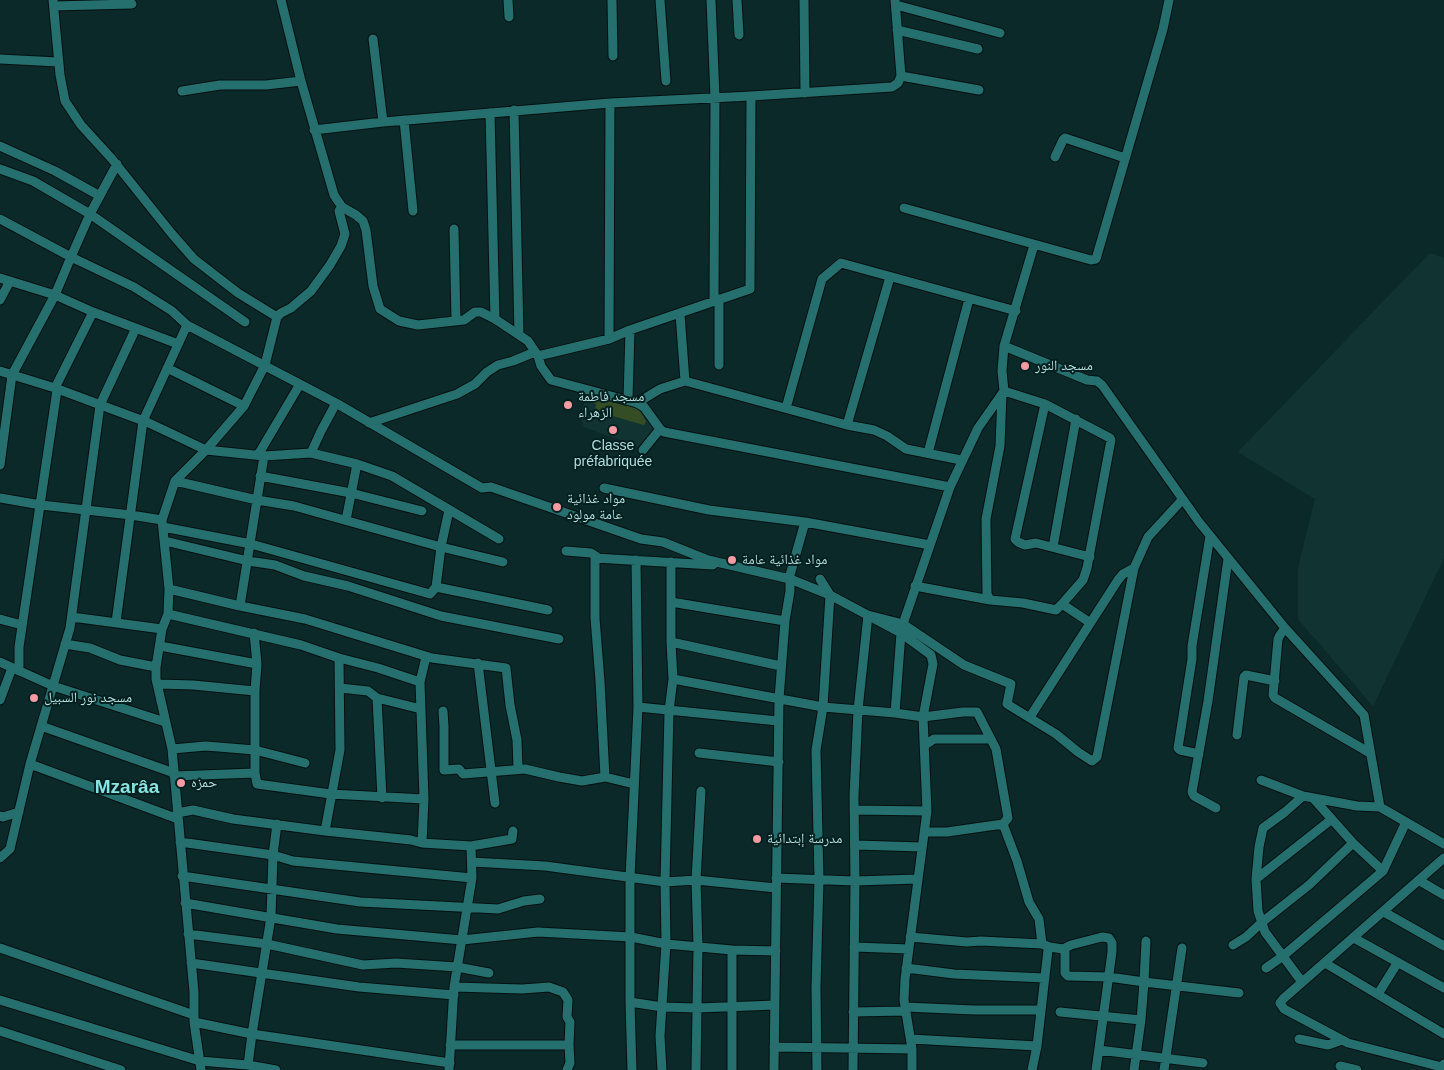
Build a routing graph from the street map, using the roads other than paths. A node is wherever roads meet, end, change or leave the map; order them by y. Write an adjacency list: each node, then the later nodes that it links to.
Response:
1 (281, 0): 22 (street)
2 (508, 0): 12 (street)
3 (612, 0): 18 (street)
4 (660, 0): 23 (street)
5 (711, 0): 28 (street)
6 (737, 0): 15 (street)
7 (804, 0): 26 (street)
8 (1169, 0): 37 (street)
9 (896, 2): 13 (street); 14 (street)
10 (53, 3): 11 (street); 20 (street)
11 (132, 4)
12 (508, 17)
13 (897, 30): 17 (street); 21 (street)
14 (1000, 33)
15 (739, 35)
16 (373, 38): 33 (street)
17 (978, 49)
18 (614, 56)
19 (0, 59): 20 (street)
20 (58, 62): 38 (street)
21 (901, 76): 24 (street); 26 (street)
22 (300, 81): 25 (street); 34 (street)
23 (666, 81)
24 (980, 90)
25 (182, 91)
26 (805, 93): 27 (street)
27 (752, 96): 28 (street); 55 (street)
28 (715, 98): 29 (street); 55 (street)
29 (610, 103): 30 (street); 67 (street)
30 (514, 110): 31 (street); 66 (street)
31 (490, 113): 32 (street); 60 (street)
32 (404, 120): 33 (street); 43 (street)
33 (383, 122): 34 (street)
34 (314, 130): 41 (street)
35 (0, 146): 40 (street)
36 (1055, 157): 37 (street)
37 (1125, 158): 47 (street)
38 (117, 164): 40 (street); 59 (street)
39 (0, 169): 44 (street)
40 (100, 196): 44 (street)
41 (342, 206): 59 (street); 61 (street)
42 (904, 208): 47 (street)
43 (413, 211)
44 (90, 214): 48 (street); 62 (street)
45 (0, 219): 48 (street)
46 (454, 229): 61 (street)
47 (1034, 245): 56 (street)
48 (71, 257): 52 (street); 63 (street)
49 (890, 277): 53 (street); 85 (street); 89 (street)
50 (0, 278): 51 (street)
51 (10, 281): 52 (street); 54 (street)
52 (54, 294): 57 (street); 75 (street)
53 (969, 299): 56 (street); 94 (street)
54 (0, 300)
55 (716, 300): 58 (street); 72 (street)
56 (1016, 311): 69 (street)
57 (94, 312): 64 (street); 78 (street)
58 (680, 314): 65 (street); 76 (street)
59 (276, 317): 71 (street)
60 (495, 318): 61 (street); 66 (street)
61 (456, 321)
62 (245, 322)
63 (187, 325): 68 (street); 71 (street)
64 (136, 328): 68 (street); 83 (street)
65 (630, 330): 67 (street); 80 (street)
66 (518, 335): 70 (street)
67 (609, 339): 70 (street)
68 (178, 344): 73 (street)
69 (1004, 346): 79 (street); 106 (street)
70 (537, 354): 80 (street); 88 (street)
71 (265, 365): 77 (street); 84 (street)
72 (718, 365)
73 (167, 368): 84 (street); 87 (street)
74 (0, 371): 75 (street)
75 (12, 375): 78 (street); 98 (street)
76 (685, 380): 80 (street); 85 (street)
77 (300, 384): 81 (street); 95 (street)
78 (56, 389): 83 (street); 107 (street)
79 (1003, 392): 82 (street); 96 (street); 138 (street)
80 (632, 401): 90 (street)
81 (336, 403): 88 (street); 93 (street)
82 (1044, 404): 86 (street); 121 (street)
83 (100, 405): 87 (street); 108 (street)
84 (244, 406): 91 (street)
85 (786, 408): 89 (street)
86 (1076, 420): 121 (street); 124 (street)
87 (143, 421): 91 (street); 111 (street)
88 (369, 423): 130 (street)
89 (847, 425): 94 (street)
90 (660, 429): 92 (street); 101 (street)
91 (206, 450): 95 (street); 100 (street)
92 (642, 450)
93 (311, 453): 95 (street); 97 (street)
94 (928, 453): 96 (street)
95 (261, 455): 99 (street)
96 (962, 460): 101 (street)
97 (357, 464): 103 (street); 109 (street)
98 (0, 465)
99 (260, 476): 103 (street); 105 (street)
100 (176, 481): 105 (street); 114 (street)
101 (950, 487): 119 (street)
102 (604, 488): 113 (street)
103 (351, 494): 110 (street); 112 (street)
104 (0, 498): 107 (street)
105 (257, 500): 112 (street); 118 (street)
106 (1182, 500): 115 (street); 131 (street)
107 (41, 505): 108 (street); 150 (street)
108 (86, 510): 111 (street); 145 (street)
109 (449, 510): 116 (street); 120 (street)
110 (422, 511)
111 (131, 515): 114 (street); 147 (street)
112 (346, 520): 120 (street)
113 (805, 522): 119 (street); 132 (street)
114 (163, 523): 117 (street); 118 (street)
115 (1210, 536): 125 (street); 198 (street)
116 (499, 539)
117 (165, 541): 127 (street); 136 (street)
118 (250, 544): 127 (street); 135 (street)
119 (930, 545): 134 (street)
120 (440, 547): 128 (street); 135 (street)
121 (1053, 547): 124 (street)
122 (566, 551): 123 (street)
123 (596, 557): 126 (street); 206 (street)
124 (1090, 557): 140 (street)
125 (1228, 559): 151 (street); 198 (street)
126 (636, 560): 129 (street); 178 (street)
127 (248, 561): 141 (street); 155 (street)
128 (503, 562)
129 (672, 562): 130 (street); 139 (street)
130 (728, 565): 132 (street)
131 (1134, 568): 149 (street); 187 (street)
132 (790, 579): 137 (street); 148 (street)
133 (820, 580): 137 (street)
134 (915, 586): 138 (street); 153 (street)
135 (436, 588): 142 (street)
136 (169, 589): 141 (street); 143 (street)
137 (830, 595): 144 (street); 179 (street)
138 (990, 600): 140 (street)
139 (671, 602): 148 (street); 156 (street)
140 (1062, 604): 149 (street)
141 (240, 606): 159 (street)
142 (548, 610)
143 (168, 614): 152 (street); 154 (street)
144 (868, 615): 153 (street); 182 (street)
145 (72, 617): 147 (street); 157 (street)
146 (0, 619): 150 (street)
147 (116, 622): 152 (street)
148 (785, 622): 164 (street)
149 (1090, 622): 187 (street)
150 (22, 626): 166 (street)
151 (1285, 628): 168 (street); 197 (street)
152 (162, 629): 158 (street)
153 (902, 629): 185 (street); 186 (street); 187 (street)
154 (254, 633): 160 (street); 162 (street)
155 (558, 639)
156 (671, 642): 164 (street); 167 (street)
157 (65, 644): 165 (street); 171 (street)
158 (160, 646): 162 (street); 165 (street)
159 (426, 657): 163 (street); 169 (street)
160 (339, 658): 169 (street); 172 (street)
161 (0, 662): 166 (street)
162 (257, 664): 173 (street)
163 (478, 664): 202 (street); 203 (street)
164 (781, 666): 175 (street)
165 (156, 667): 170 (street)
166 (16, 669): 171 (street); 176 (street)
167 (673, 679): 175 (street); 184 (street)
168 (1275, 681): 191 (street); 197 (street)
169 (420, 682): 180 (street)
170 (158, 684): 173 (street); 189 (street)
171 (53, 686): 189 (street); 190 (street)
172 (340, 688): 174 (street); 210 (street)
173 (255, 691): 195 (street)
174 (377, 698): 180 (street); 212 (street)
175 (778, 699): 179 (street); 188 (street)
176 (0, 700)
177 (0, 705): 181 (street)
178 (638, 707): 184 (street); 208 (street)
179 (823, 707): 182 (street); 246 (street)
180 (421, 709): 214 (street)
181 (0, 710)
182 (858, 710): 185 (street); 218 (street)
183 (443, 711): 203 (street)
184 (669, 711): 188 (street); 252 (street)
185 (896, 713): 186 (street)
186 (924, 717): 192 (street); 193 (street)
187 (1030, 717)
188 (778, 721): 199 (street)
189 (165, 722): 194 (street)
190 (41, 726): 201 (street); 205 (street)
191 (1237, 735)
192 (991, 738): 193 (street); 226 (street)
193 (925, 745): 219 (street)
194 (172, 749): 195 (street); 205 (street)
195 (255, 750): 200 (street); 204 (street)
196 (698, 753): 199 (street)
197 (1370, 753): 216 (street)
198 (1199, 754): 217 (street)
199 (779, 762): 245 (street)
200 (305, 763)
201 (30, 764): 220 (street); 222 (street)
202 (518, 768): 203 (street); 206 (street)
203 (491, 770): 215 (street)
204 (251, 773): 205 (street); 210 (street)
205 (174, 774): 222 (street)
206 (605, 777): 208 (street)
207 (1261, 780): 211 (street)
208 (634, 784): 244 (street)
209 (701, 791): 249 (street)
210 (331, 794): 212 (street); 227 (street)
211 (1303, 796): 213 (street); 248 (street)
212 (382, 798): 214 (street)
213 (1313, 798): 216 (street); 223 (street)
214 (424, 800): 231 (street)
215 (495, 803)
216 (1380, 807): 224 (street)
217 (1216, 808)
218 (854, 810): 219 (street); 234 (street)
219 (927, 811): 229 (street)
220 (19, 812): 221 (street); 238 (street)
221 (0, 816)
222 (177, 816): 225 (street); 230 (street)
223 (1332, 819): 232 (street); 248 (street)
224 (1406, 822): 233 (street); 241 (street)
225 (277, 824): 227 (street); 237 (street)
226 (1003, 824): 229 (street); 270 (street)
227 (325, 831): 231 (street)
228 (512, 831): 235 (street)
229 (925, 832): 236 (street)
230 (180, 842): 237 (street); 242 (street)
231 (422, 843): 235 (street)
232 (1352, 843): 241 (street); 261 (street)
233 (1444, 844)
234 (854, 845): 236 (street); 250 (street)
235 (471, 846): 240 (street)
236 (922, 847): 247 (street)
237 (273, 855): 243 (street); 253 (street)
238 (0, 858)
239 (1444, 858): 251 (street)
240 (472, 862): 243 (street); 244 (street)
241 (1382, 871): 281 (street)
242 (182, 876): 253 (street); 257 (street)
243 (472, 878): 258 (street)
244 (630, 878): 252 (street); 263 (street)
245 (776, 878): 246 (street); 254 (street)
246 (819, 879): 250 (street); 322 (street)
247 (917, 879): 250 (street); 264 (street)
248 (1256, 879): 261 (street)
249 (696, 880): 252 (street); 254 (street); 272 (street)
250 (855, 881): 274 (street)
251 (1420, 881): 255 (street); 259 (street)
252 (665, 882): 269 (street)
253 (273, 888): 258 (street); 260 (street)
254 (776, 888): 280 (street)
255 (1444, 895)
256 (540, 899): 258 (street)
257 (185, 903): 260 (street); 262 (street)
258 (467, 908): 266 (street)
259 (1384, 912): 265 (street); 273 (street)
260 (272, 917): 266 (street); 268 (street)
261 (1261, 923): 271 (street); 281 (street)
262 (188, 934): 268 (street); 283 (street)
263 (631, 937): 266 (street); 269 (street); 300 (street)
264 (910, 937): 270 (street); 276 (street)
265 (1354, 938): 282 (street); 284 (street)
266 (462, 940): 285 (street)
267 (1146, 941): 292 (street)
268 (267, 944): 285 (street); 288 (street)
269 (666, 944): 272 (street); 302 (street)
270 (1046, 945): 278 (street); 291 (street)
271 (1234, 945)
272 (698, 946): 279 (street); 303 (street)
273 (1444, 946)
274 (854, 947): 276 (street); 307 (street)
275 (0, 948): 310 (street)
276 (909, 948): 286 (street)
277 (1182, 948): 294 (street)
278 (1062, 949): 290 (street); 290 (street)
279 (732, 950): 280 (street); 304 (street)
280 (776, 951): 301 (street)
281 (1283, 956): 287 (street); 293 (street)
282 (1398, 962): 295 (street); 298 (street)
283 (191, 963): 288 (street); 310 (street)
284 (1325, 963): 293 (street); 298 (street)
285 (458, 967): 289 (street); 296 (street)
286 (906, 968): 291 (street); 305 (street)
287 (1266, 968)
288 (263, 972): 296 (street); 313 (street)
289 (489, 973)
290 (1109, 977): 292 (street); 309 (street)
291 (1045, 978): 306 (street)
292 (1144, 982): 294 (street); 311 (street)
293 (1302, 982): 317 (street)
294 (1176, 986): 297 (street); 327 (street)
295 (1444, 988)
296 (454, 991): 318 (street); 319 (street)
297 (1239, 993)
298 (1378, 994): 314 (street)
299 (0, 1000): 330 (street)
300 (630, 1002): 302 (street); 337 (street)
301 (775, 1005): 304 (street); 321 (street)
302 (662, 1006): 303 (street); 338 (street)
303 (697, 1008): 304 (street); 339 (street)
304 (732, 1008): 340 (street)
305 (905, 1009): 306 (street); 307 (street); 315 (street)
306 (1041, 1010): 320 (street)
307 (853, 1012): 324 (street)
308 (1060, 1012): 309 (street)
309 (1103, 1017): 311 (street); 325 (street)
310 (194, 1019): 313 (street); 330 (street)
311 (1141, 1020): 326 (street)
312 (0, 1031): 334 (street)
313 (252, 1034): 329 (street); 332 (street)
314 (1444, 1034)
315 (911, 1039): 320 (street); 323 (street)
316 (1299, 1039): 317 (street)
317 (1342, 1040): 333 (street)
318 (569, 1045): 319 (street); 336 (street)
319 (450, 1046): 332 (street)
320 (1037, 1046): 345 (street)
321 (774, 1047): 322 (street); 341 (street)
322 (817, 1049): 324 (street); 342 (street)
323 (912, 1049): 324 (street); 344 (street)
324 (853, 1050): 343 (street)
325 (1099, 1050): 326 (street); 346 (street)
326 (1136, 1055): 327 (street); 347 (street)
327 (1166, 1059): 328 (street); 348 (street)
328 (1203, 1064)
329 (248, 1065): 330 (street); 335 (street)
330 (201, 1066)
331 (1340, 1066): 349 (street)
332 (450, 1067)
333 (1443, 1067)
334 (122, 1070)
335 (276, 1070)
336 (568, 1070)
337 (632, 1070)
338 (662, 1070)
339 (696, 1070)
340 (732, 1070)
341 (774, 1070)
342 (817, 1070)
343 (853, 1070)
344 (912, 1070)
345 (1032, 1070)
346 (1096, 1070)
347 (1134, 1070)
348 (1164, 1070)
349 (1357, 1070)

